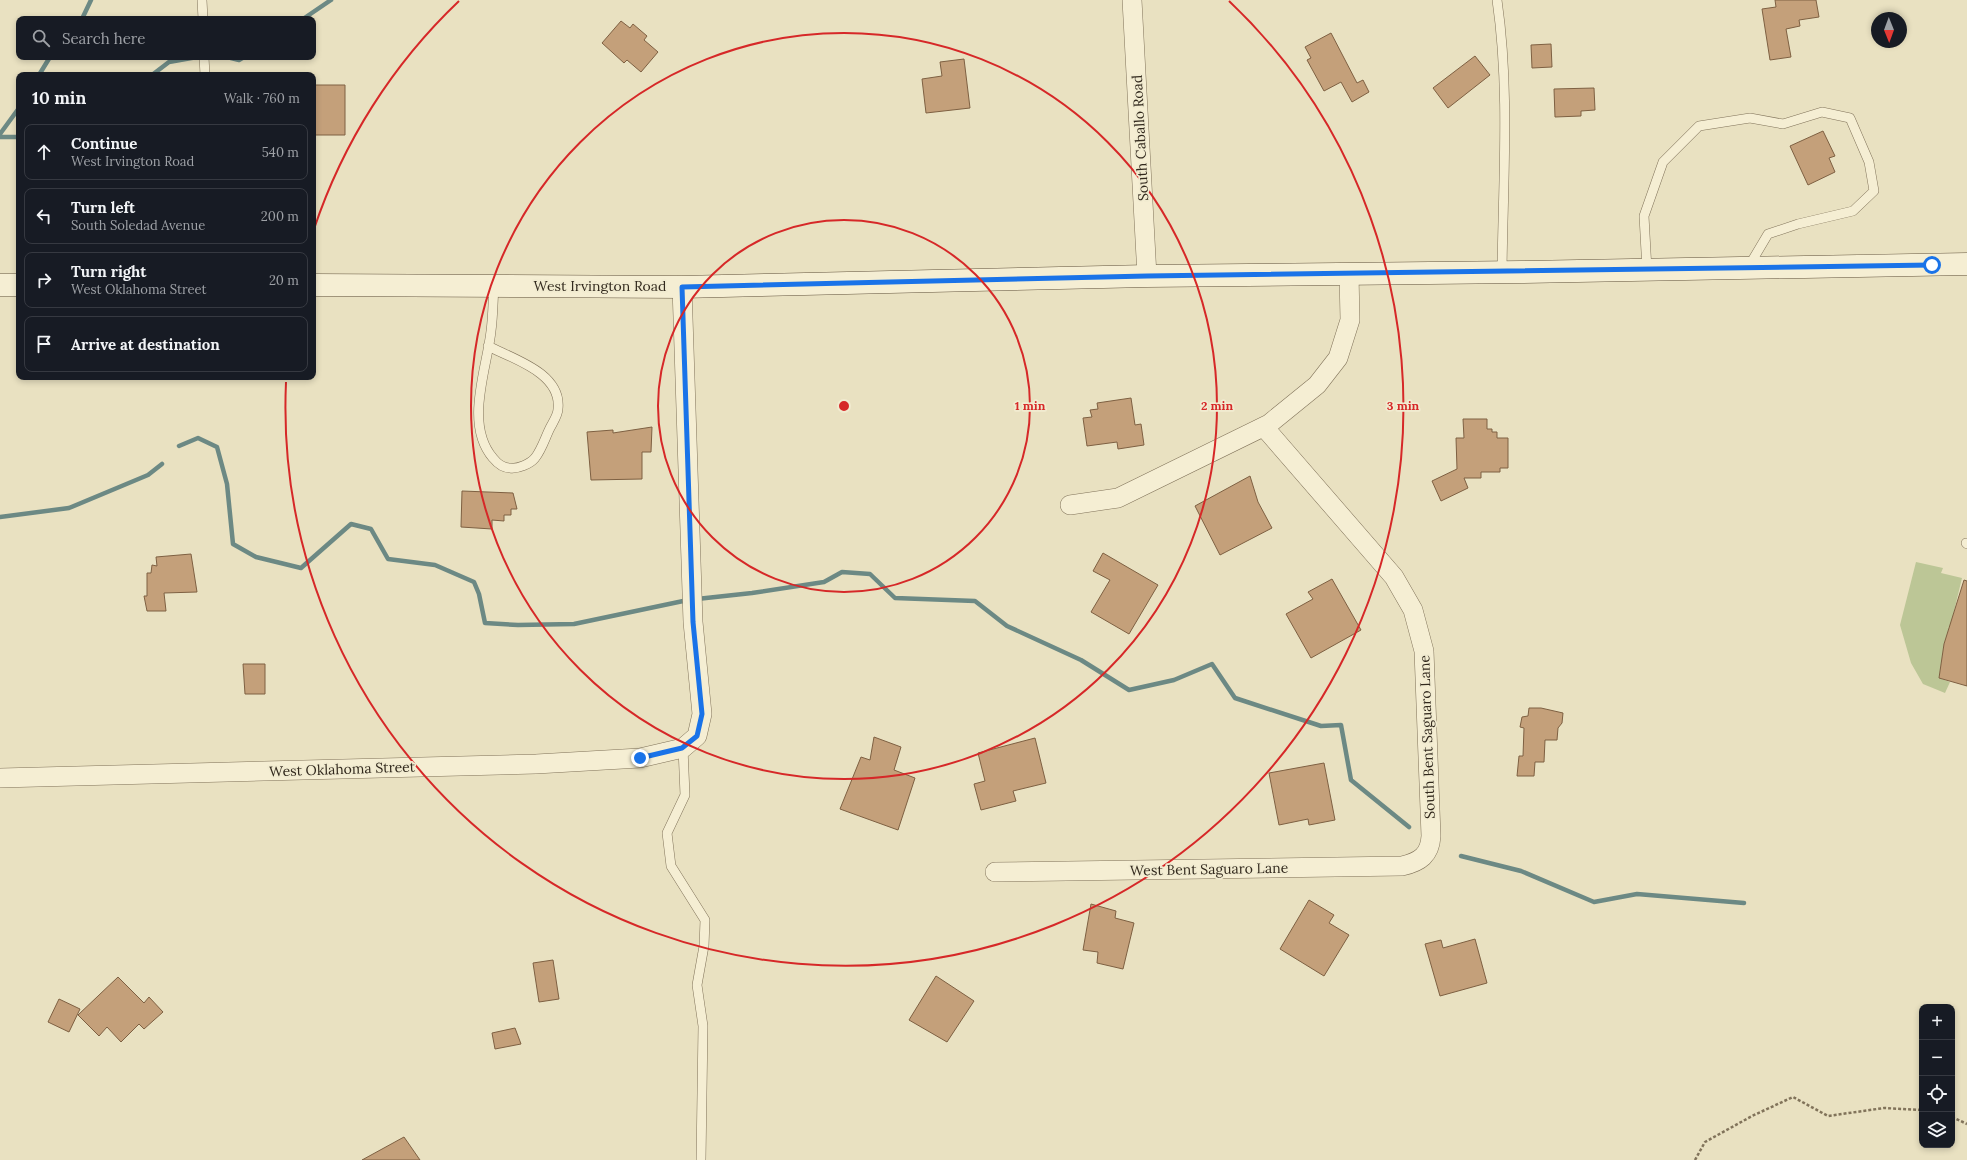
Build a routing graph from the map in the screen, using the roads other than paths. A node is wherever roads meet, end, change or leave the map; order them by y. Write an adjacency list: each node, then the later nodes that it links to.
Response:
1 (202, 0): 4 (lane)
2 (1132, 0): 12 (street, South Caballo Road)
3 (1497, 0): 10 (lane)
4 (203, 16)
5 (204, 60): 6 (lane)
6 (205, 72)
7 (1967, 264): 8 (main road, West Irvington Road)
8 (1747, 268): 9 (main road, West Irvington Road); 9 (lane)
9 (1647, 270): 10 (main road, West Irvington Road)
10 (1502, 272): 11 (main road, West Irvington Road)
11 (1349, 274): 12 (main road, West Irvington Road); 19 (street)
12 (1147, 276): 17 (main road, West Irvington Road)
13 (0, 284): 14 (main road)
14 (16, 284)
15 (316, 285): 16 (main road, West Irvington Road)
16 (494, 286): 17 (main road, West Irvington Road); 18 (lane)
17 (682, 287): 21 (street)
18 (488, 346): 18 (lane)
19 (1264, 427): 20 (street); 23 (street, South Bent Saguaro Lane)
20 (1070, 505)
21 (682, 748): 22 (street, West Oklahoma Street); 25 (lane)
22 (0, 778)
23 (1422, 859): 24 (street, West Bent Saguaro Lane)
24 (995, 872)
25 (701, 1160)

